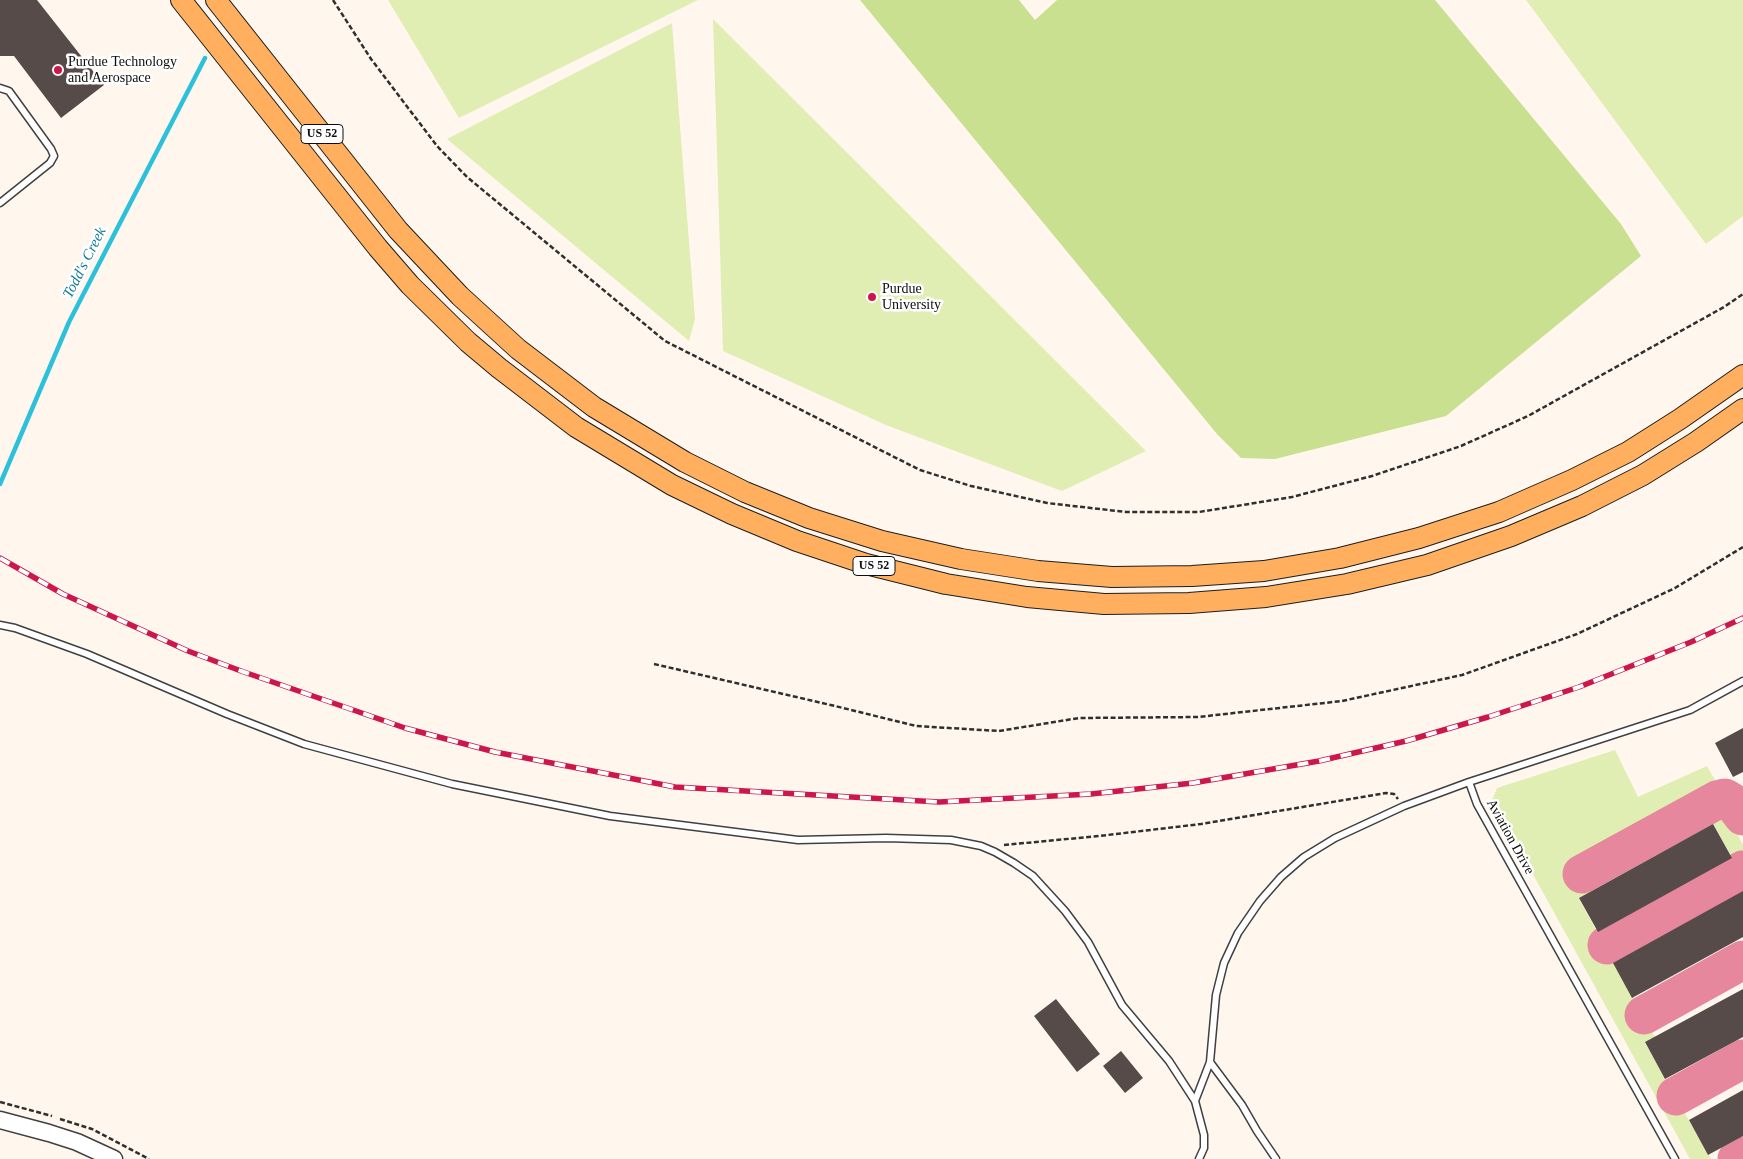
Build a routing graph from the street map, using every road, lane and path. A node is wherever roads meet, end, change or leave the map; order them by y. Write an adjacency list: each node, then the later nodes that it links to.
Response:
1 (181, 0): 8 (main road, US 52)
2 (216, 0): 7 (main road, US 52)
3 (333, 0): 6 (path)
4 (0, 88): 5 (lane)
5 (0, 203)
6 (1743, 294)
7 (1743, 375)
8 (1743, 409)
9 (1743, 547): 11 (path)
10 (0, 625): 15 (lane)
11 (654, 664)
12 (1743, 681): 13 (lane)
13 (1469, 782): 14 (lane); 22 (lane, Aviation Drive)
14 (1404, 806): 15 (path); 16 (lane)
15 (995, 852): 17 (lane)
16 (1210, 1062): 17 (lane); 21 (lane)
17 (1195, 1101): 20 (lane)
18 (0, 1120): 19 (street)
19 (114, 1159)
20 (1199, 1159)
21 (1276, 1159)
22 (1675, 1159)

